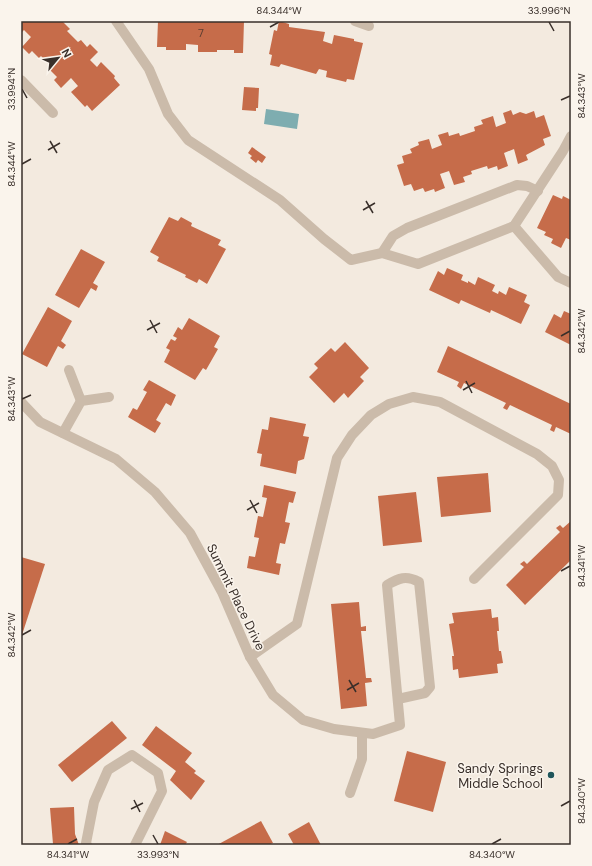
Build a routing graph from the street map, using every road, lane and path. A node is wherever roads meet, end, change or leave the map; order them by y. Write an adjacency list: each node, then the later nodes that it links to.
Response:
1 (116, 21): 10 (street)
2 (355, 21): 3 (street)
3 (369, 26)
4 (21, 80): 5 (street)
5 (53, 113)
6 (571, 136): 7 (street)
7 (568, 153): 8 (street)
8 (538, 191): 9 (street); 10 (street)
9 (514, 226): 10 (street); 11 (street)
10 (382, 253)
11 (571, 283)
12 (70, 370): 14 (street)
13 (109, 396): 14 (street)
14 (81, 401): 16 (street)
15 (21, 402): 16 (street, Summit Place Drive)
16 (63, 433): 18 (street, Summit Place Drive)
17 (474, 579): 18 (street)
18 (250, 657): 20 (street, Summit Place Drive)
19 (398, 699): 19 (street, Summit Place Drive); 20 (street, Summit Place Drive)
20 (362, 733): 21 (street)
21 (350, 793)
22 (87, 845): 23 (street)
23 (135, 845)

